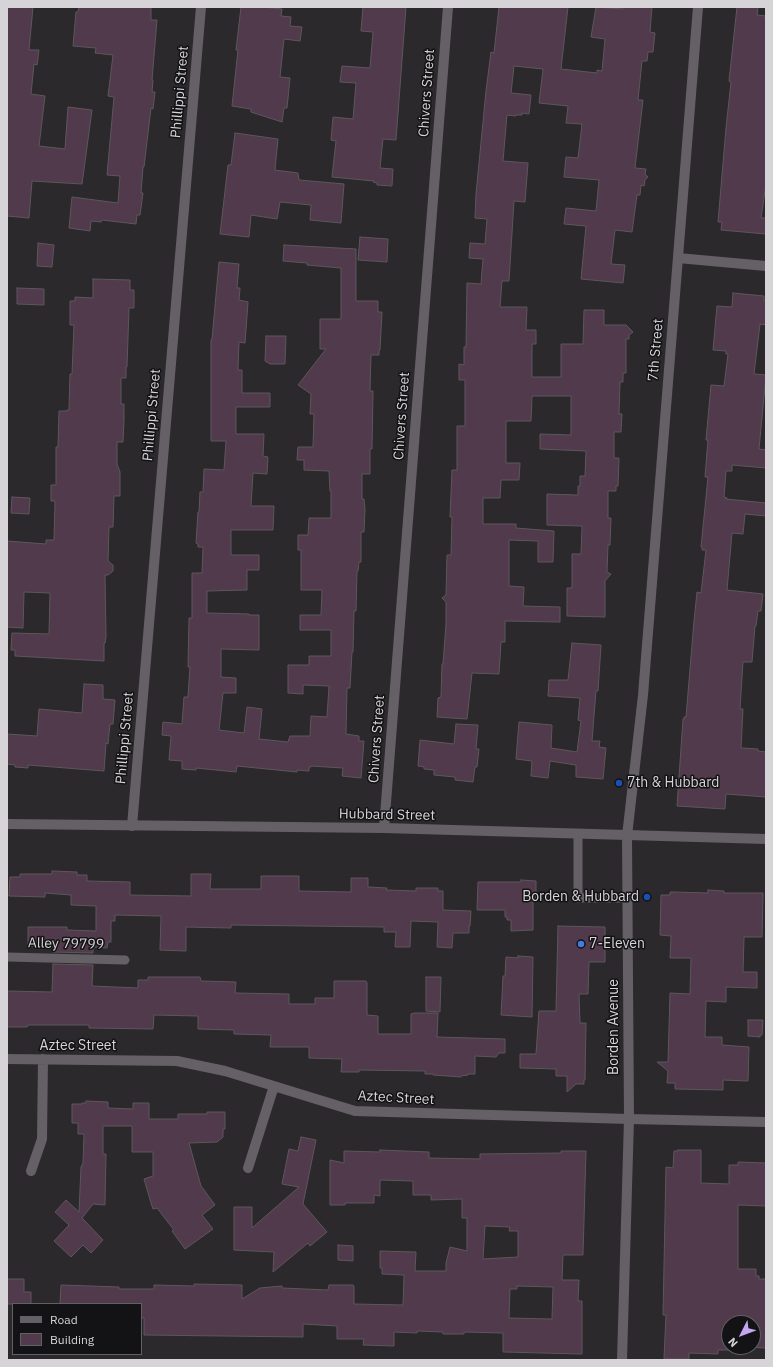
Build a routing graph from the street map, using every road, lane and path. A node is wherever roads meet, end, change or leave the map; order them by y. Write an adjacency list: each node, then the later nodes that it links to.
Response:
1 (201, 7): 8 (street, Phillippi Street)
2 (448, 7): 9 (street, Chivers Street)
3 (698, 7): 4 (street, 7th Street)
4 (678, 258): 5 (street); 6 (street, 7th Street)
5 (766, 266)
6 (643, 695): 11 (street, Borden Avenue)
7 (7, 824): 8 (street, Hubbard Street)
8 (132, 826): 9 (street, Hubbard Street)
9 (384, 828): 10 (street, Hubbard Street)
10 (578, 834): 11 (street, Hubbard Street); 13 (lane)
11 (627, 836): 12 (street, Hubbard Street); 13 (street, Borden Avenue)
12 (766, 839)
13 (627, 898): 19 (street, Borden Avenue)
14 (7, 957): 15 (lane, Alley 79799)
15 (125, 960)
16 (7, 1059): 17 (street, Aztec Street)
17 (43, 1059): 18 (street, Aztec Street); 22 (street)
18 (274, 1086): 19 (street, Aztec Street); 21 (street)
19 (629, 1119): 20 (street, Aztec Street); 23 (street, Borden Avenue)
20 (766, 1122)
21 (248, 1168)
22 (31, 1171)
23 (622, 1360)

